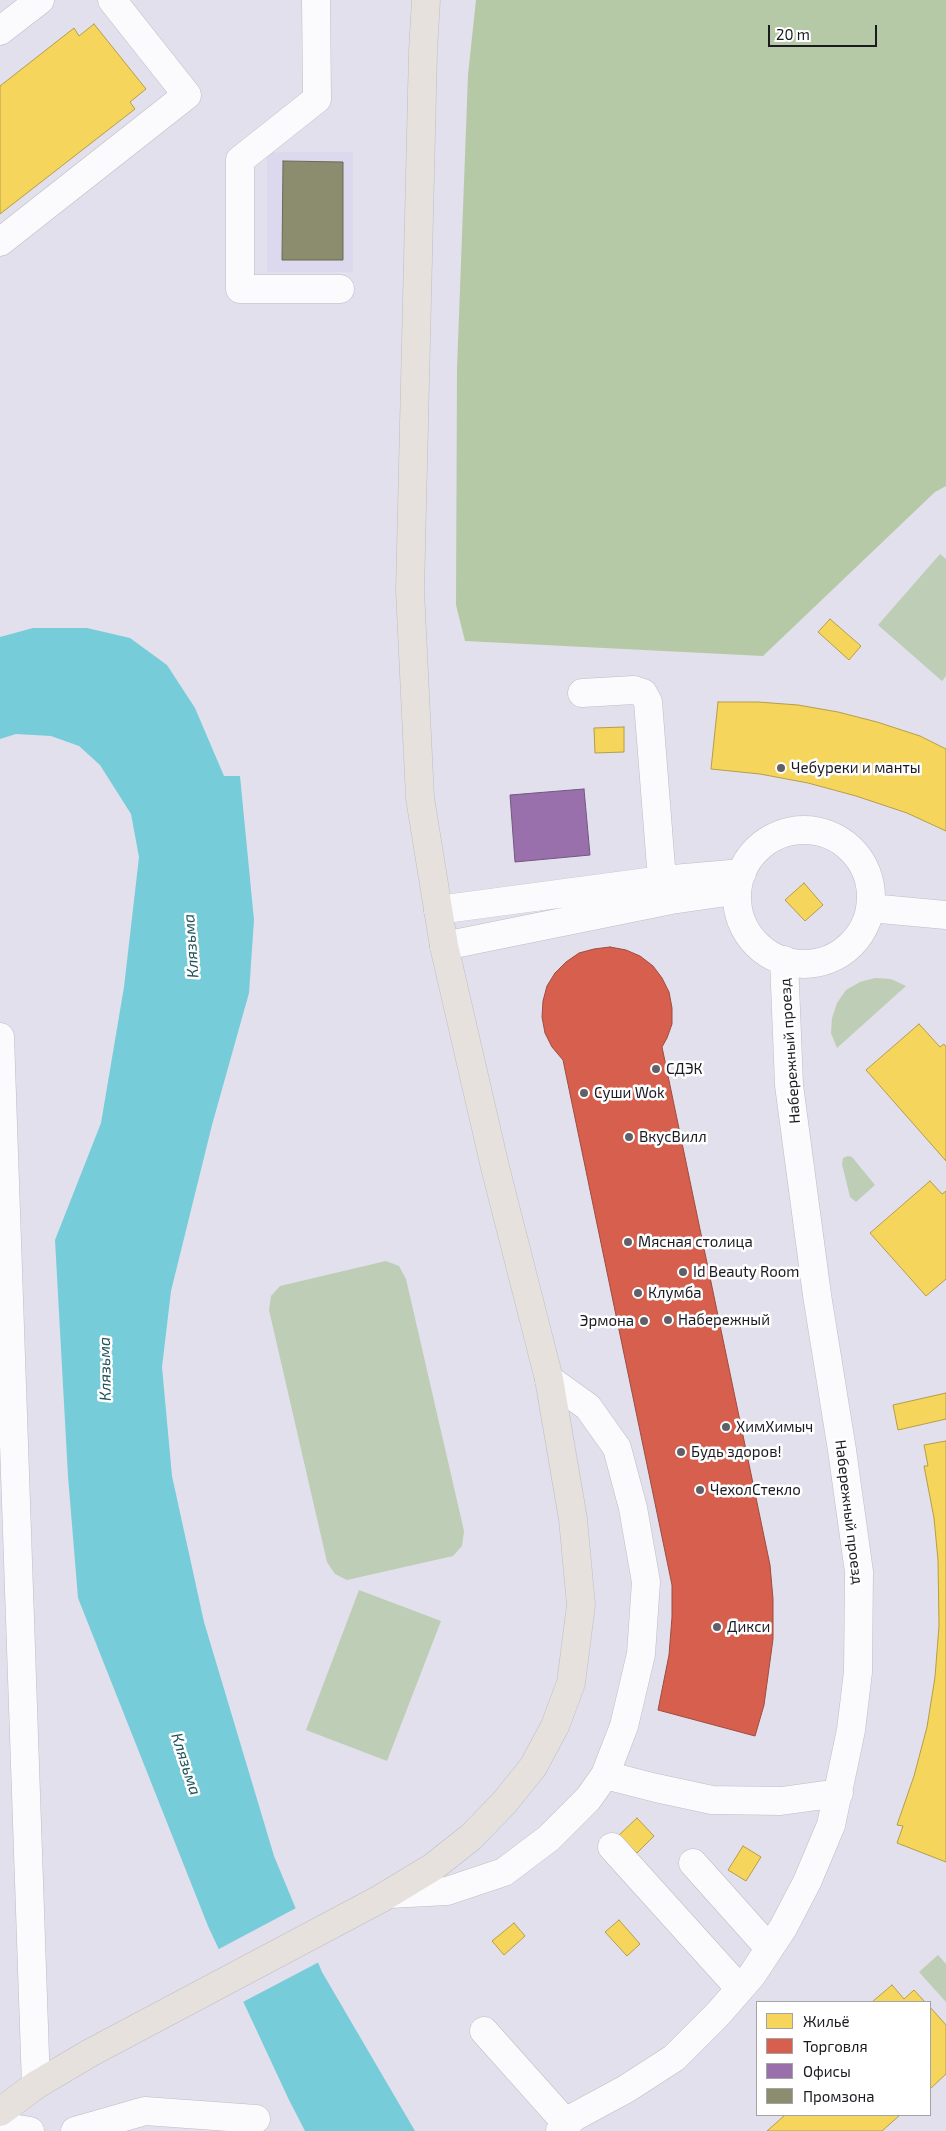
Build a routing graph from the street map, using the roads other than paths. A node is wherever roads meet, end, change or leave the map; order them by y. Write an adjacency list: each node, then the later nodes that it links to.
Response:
1 (40, 0): 5 (street)
2 (112, 0): 6 (street)
3 (316, 0): 7 (street)
4 (426, 0): 12 (main road)
5 (0, 31)
6 (0, 242)
7 (340, 289)
8 (582, 692): 9 (street)
9 (662, 880): 10 (street); 12 (street)
10 (740, 882): 11 (street, Набережный проезд); 14 (street); 15 (street, Набережный проезд)
11 (870, 908): 13 (street); 15 (street, Набережный проезд)
12 (438, 910): 14 (main road)
13 (946, 914)
14 (444, 946): 18 (main road)
15 (784, 960): 20 (street, Набережный проезд)
16 (0, 1036): 17 (street)
17 (5, 1279): 27 (street)
18 (550, 1379): 19 (street); 23 (main road)
19 (605, 1775): 20 (street); 23 (street)
20 (839, 1792): 24 (street, Набережный проезд)
21 (612, 1847): 25 (street)
22 (693, 1863): 24 (street)
23 (383, 1897): 27 (main road)
24 (769, 1948): 25 (street, Набережный проезд)
25 (740, 1989): 31 (street, Набережный проезд)
26 (484, 2031): 31 (street)
27 (36, 2085): 28 (main road)
28 (0, 2112)
29 (256, 2119): 33 (street)
30 (0, 2126): 32 (street)
31 (564, 2127)
32 (30, 2131)
33 (75, 2131)

